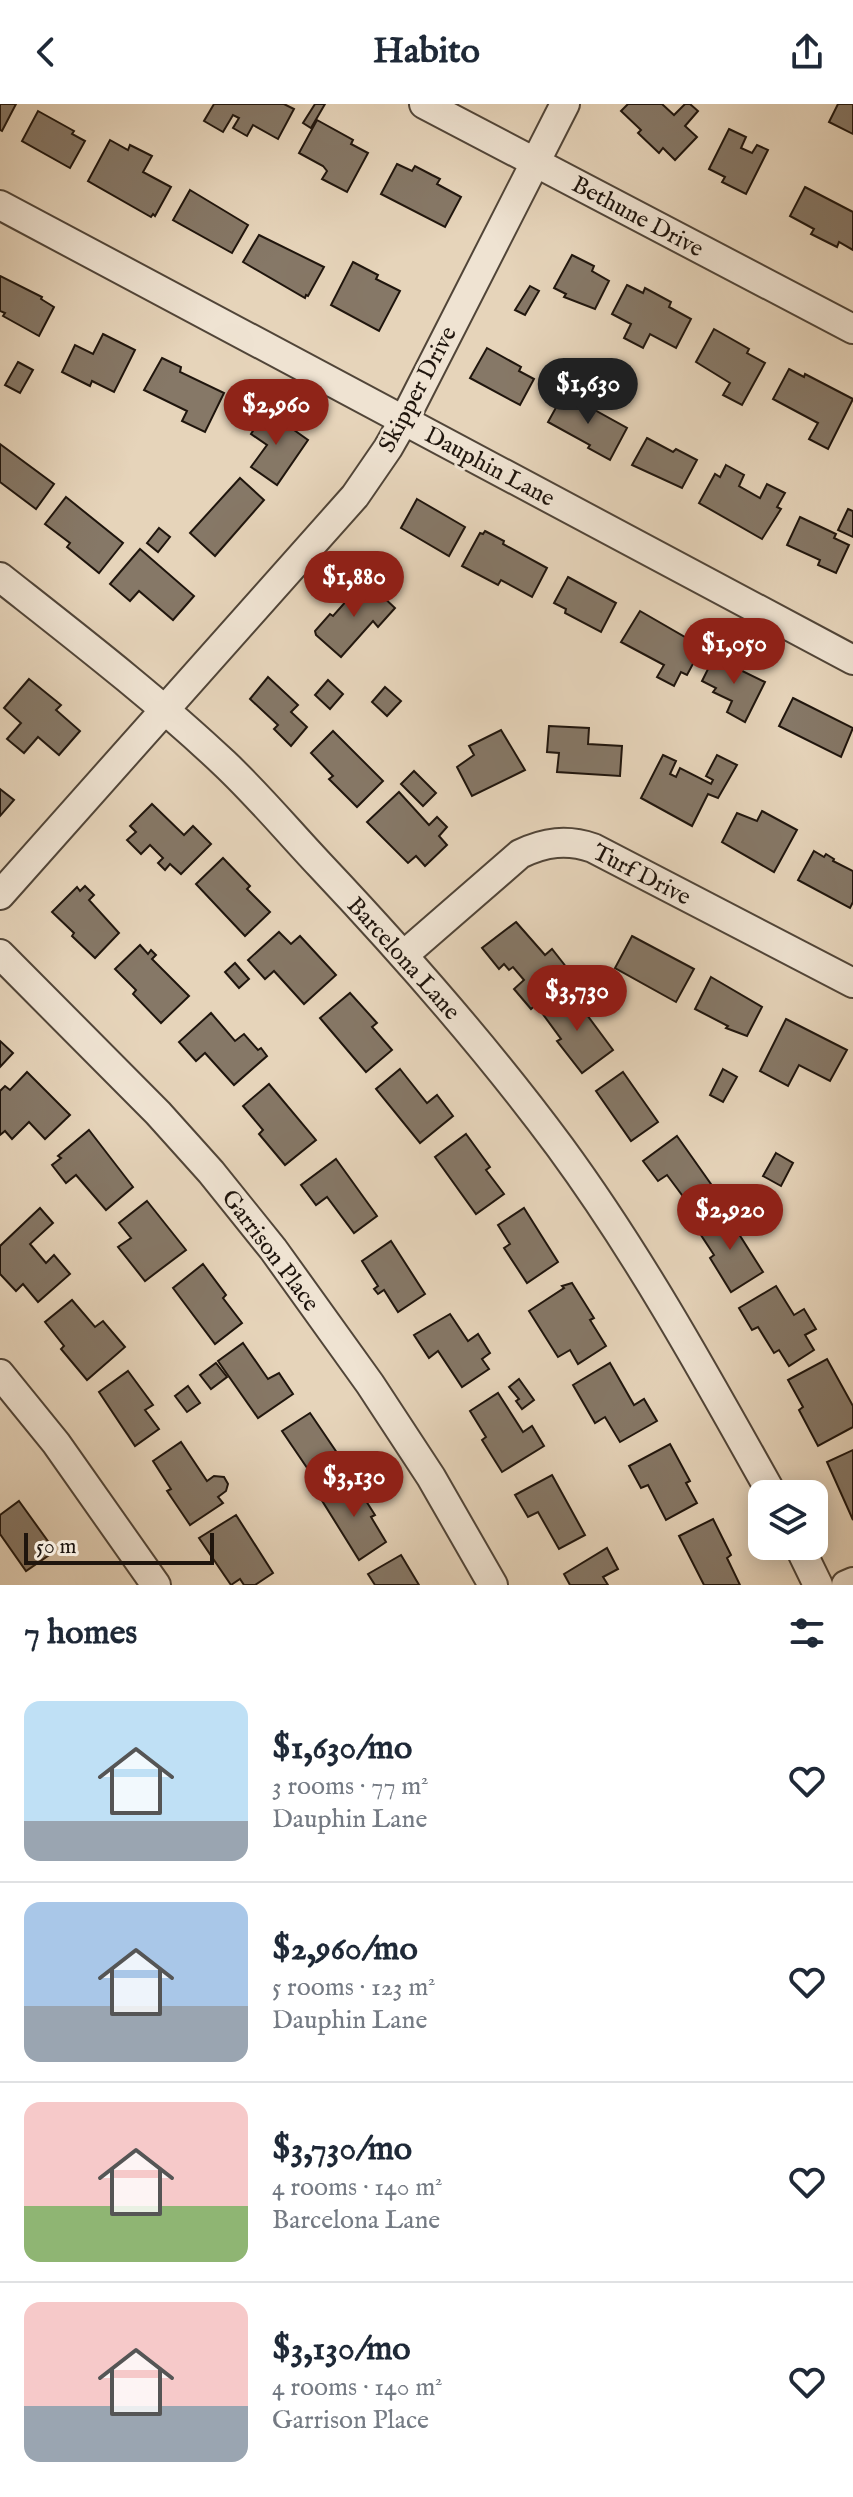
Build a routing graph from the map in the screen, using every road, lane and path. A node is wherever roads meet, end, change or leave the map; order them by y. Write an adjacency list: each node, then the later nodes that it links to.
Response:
1 (424, 104): 3 (street, Bethune Drive)
2 (565, 104): 3 (street, Skipper Drive)
3 (534, 162): 5 (street, Bethune Drive); 6 (street, Skipper Drive)
4 (0, 205): 6 (street, Dauphin Lane)
5 (853, 329)
6 (404, 420): 8 (street, Dauphin Lane); 9 (street, Skipper Drive)
7 (0, 577): 9 (street, Barcelona Lane)
8 (853, 660)
9 (165, 711): 10 (street, Skipper Drive); 12 (street, Barcelona Lane)
10 (0, 895)
11 (0, 954): 19 (street, Garrison Place)
12 (405, 954): 13 (street, Turf Drive); 15 (street, Barcelona Lane)
13 (853, 983)
14 (0, 1374): 18 (street)
15 (764, 1480)
16 (806, 1560): 20 (street)
17 (853, 1582): 21 (street)
18 (156, 1585)
19 (493, 1585)
20 (818, 1585)
21 (846, 1585)

